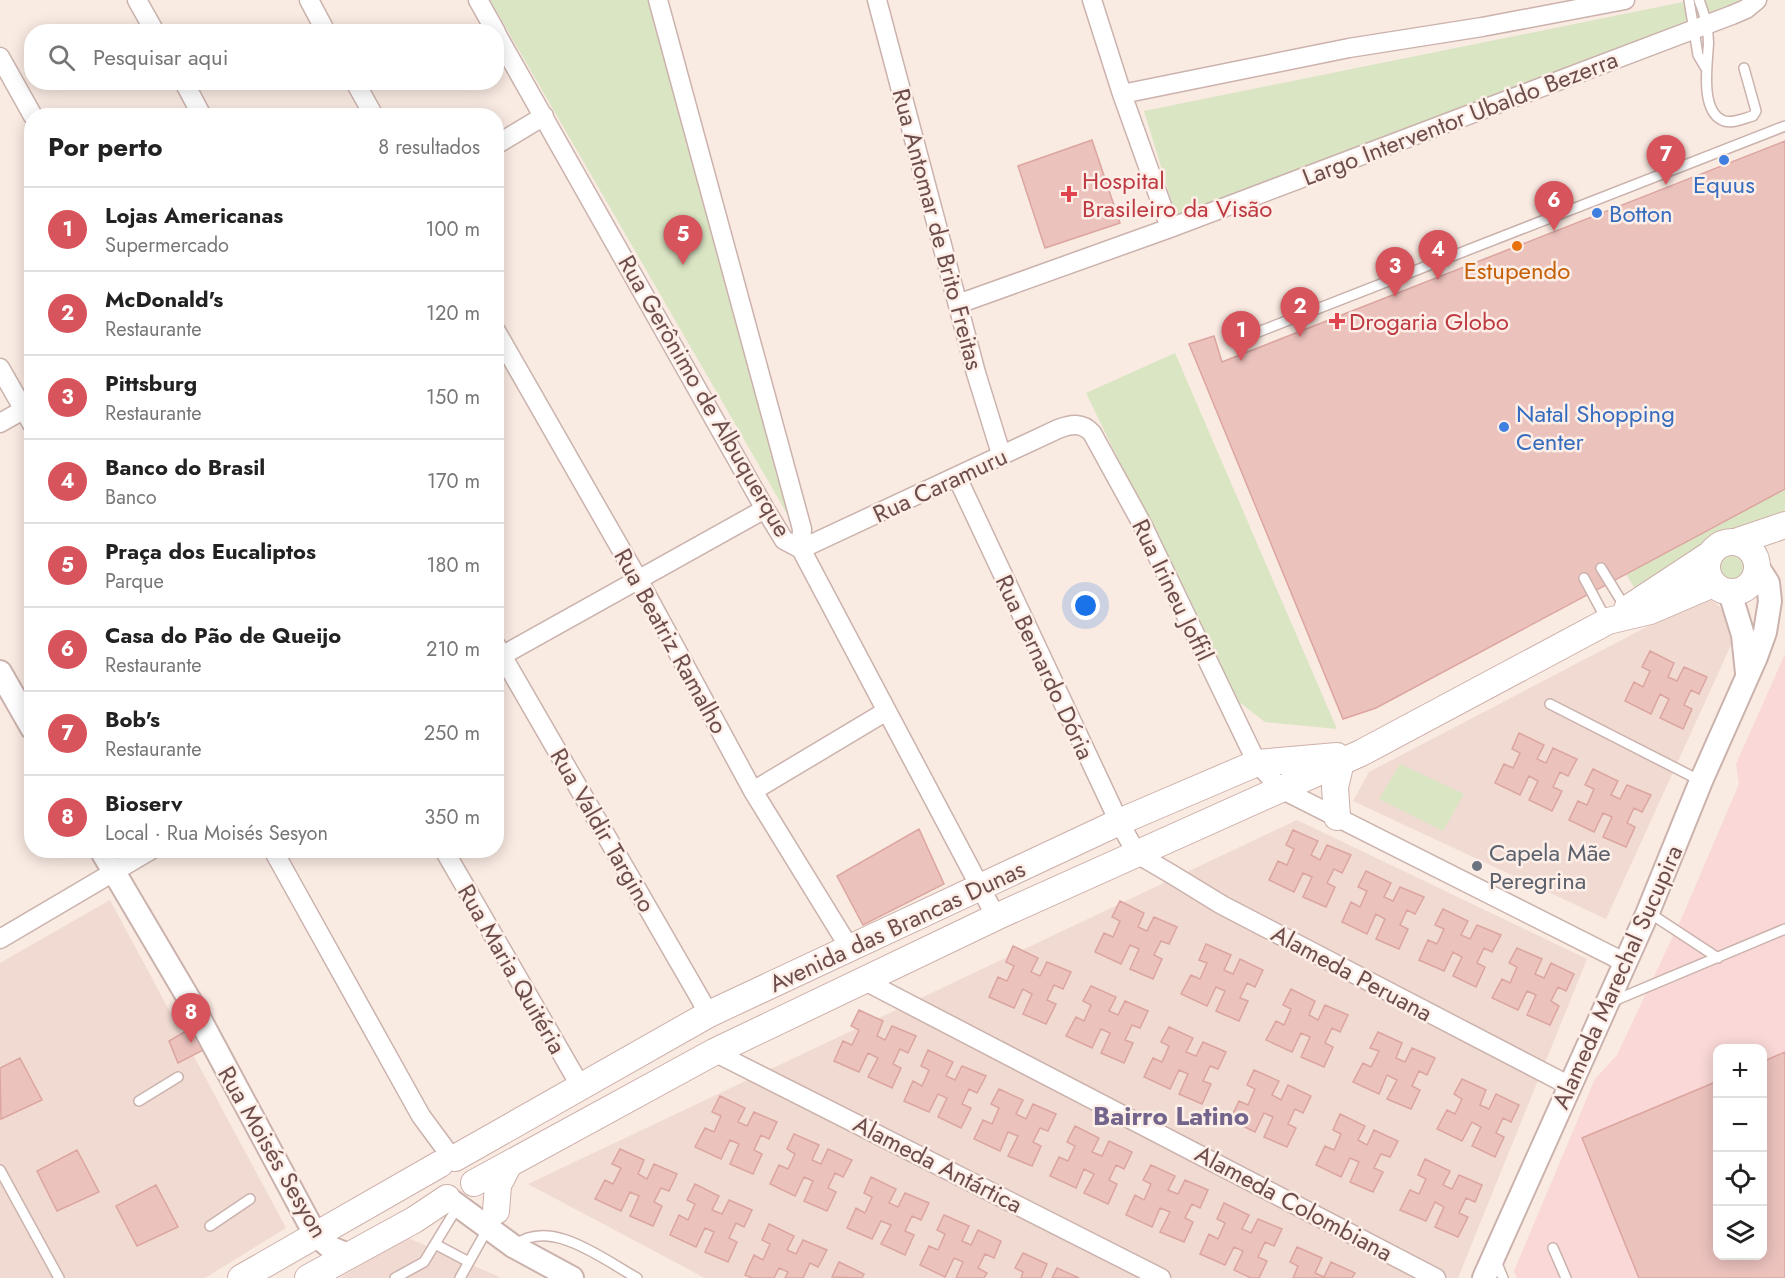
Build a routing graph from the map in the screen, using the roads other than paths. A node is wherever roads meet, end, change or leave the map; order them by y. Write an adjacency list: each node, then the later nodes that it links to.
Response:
1 (137, 0): 11 (street)
2 (309, 0): 12 (street)
3 (478, 0): 13 (street, Rua Gerônimo de Albuquerque)
4 (658, 0): 41 (street)
5 (877, 0): 28 (street, Rua Antomar de Brito Freitas)
6 (1092, 0): 20 (street)
7 (1625, 0): 20 (street)
8 (1689, 0): 14 (lane)
9 (1700, 0): 14 (lane)
10 (1757, 0): 14 (street, Largo Interventor Ubaldo Bezerra)
11 (150, 24)
12 (322, 24)
13 (492, 24)
14 (1701, 27): 17 (lane); 27 (street, Largo Interventor Ubaldo Bezerra)
15 (504, 46): 24 (street, Rua Gerônimo de Albuquerque)
16 (0, 57): 21 (street)
17 (1744, 68)
18 (188, 90): 22 (street)
19 (359, 90): 23 (street)
20 (1122, 94): 27 (street)
21 (29, 108)
22 (198, 108)
23 (370, 108)
24 (544, 116): 26 (street); 38 (street, Rua Gerônimo de Albuquerque)
25 (1785, 126): 29 (lane)
26 (504, 140)
27 (1170, 228): 28 (street, Largo Interventor Ubaldo Bezerra)
28 (958, 304): 36 (street, Rua Antomar de Brito Freitas)
29 (1253, 334)
30 (504, 345): 46 (street, Rua Beatriz Ramalho)
31 (0, 368): 32 (street)
32 (24, 405)
33 (24, 415): 34 (street)
34 (0, 423)
35 (1079, 425): 36 (street, Rua Caramuru); 57 (street, Rua Irineu Joffil)
36 (1002, 457): 37 (street, Rua Caramuru)
37 (957, 477): 41 (street, Rua Caramuru); 62 (street, Rua Bernardo Dória)
38 (765, 509): 41 (street, Rua Gerônimo de Albuquerque); 46 (street)
39 (1785, 525): 42 (main road)
40 (1785, 532): 42 (main road)
41 (801, 549): 54 (street, Rua Gerônimo de Albuquerque)
42 (1749, 554): 43 (main road); 47 (main road); 52 (street, Alameda Marechal Sucupira)
43 (1709, 555): 47 (main road); 48 (main road, Avenida das Brancas Dunas)
44 (1601, 568): 48 (lane)
45 (1584, 578): 48 (lane)
46 (638, 579): 49 (street); 60 (street, Rua Beatriz Ramalho)
47 (1722, 588): 48 (main road, Avenida das Brancas Dunas); 52 (street, Alameda Marechal Sucupira)
48 (1617, 616): 56 (main road, Avenida das Brancas Dunas)
49 (504, 650)
50 (504, 663): 79 (street, Rua Valdir Targino)
51 (0, 672): 55 (street)
52 (1747, 675): 58 (street, Alameda Marechal Sucupira)
53 (1550, 704): 58 (lane)
54 (885, 712): 60 (street); 69 (street, Rua Gerônimo de Albuquerque)
55 (24, 714)
56 (1351, 758): 57 (main road, Avenida das Brancas Dunas); 59 (main road, Avenida das Brancas Dunas); 61 (main road)
57 (1257, 763): 59 (street, Rua Irineu Joffil); 62 (main road, Avenida das Brancas Dunas)
58 (1701, 781): 70 (street, Alameda Marechal Sucupira)
59 (1281, 789): 61 (street); 63 (main road, Avenida das Brancas Dunas)
60 (753, 791): 74 (street, Rua Beatriz Ramalho)
61 (1337, 817): 76 (street)
62 (1119, 822): 63 (street, Rua Bernardo Dória); 69 (main road, Avenida das Brancas Dunas)
63 (1137, 855): 71 (main road, Avenida das Brancas Dunas); 82 (street, Alameda Peruana)
64 (105, 858): 68 (street, Rua Moisés Sesyon)
65 (137, 858): 68 (street)
66 (277, 858): 85 (street)
67 (449, 858): 83 (street, Rua Maria Quitéria)
68 (113, 872): 73 (street); 93 (street, Rua Moisés Sesyon)
69 (981, 886): 71 (street, Rua Gerônimo de Albuquerque); 74 (main road, Avenida das Brancas Dunas)
70 (1648, 912): 75 (lane); 76 (street, Alameda Marechal Sucupira)
71 (996, 917): 77 (main road, Avenida das Brancas Dunas)
72 (1785, 929): 75 (lane)
73 (0, 939)
74 (849, 947): 79 (main road, Avenida das Brancas Dunas)
75 (1718, 958): 78 (lane)
76 (1624, 962): 78 (street, Alameda Marechal Sucupira)
77 (863, 980): 80 (main road, Avenida das Brancas Dunas); 108 (street, Alameda Colombiana)
78 (1606, 1004): 82 (street, Alameda Marechal Sucupira)
79 (709, 1014): 83 (main road, Avenida das Brancas Dunas)
80 (714, 1052): 86 (main road, Avenida das Brancas Dunas); 107 (street, Alameda Antártica)
81 (178, 1077): 84 (lane)
82 (1570, 1086): 98 (street, Alameda Marechal Sucupira)
83 (580, 1087): 85 (main road, Avenida das Brancas Dunas)
84 (139, 1101)
85 (447, 1161): 88 (main road); 90 (main road); 93 (main road, Avenida das Brancas Dunas)
86 (509, 1164): 88 (main road, Avenida das Brancas Dunas); 91 (main road)
87 (1, 1174): 101 (lane)
88 (474, 1183): 90 (main road); 91 (street)
89 (250, 1199): 92 (lane)
90 (452, 1201): 91 (street); 94 (lane); 97 (main road)
91 (492, 1219): 95 (street); 99 (lane)
92 (210, 1226)
93 (315, 1234): 97 (street, Rua Moisés Sesyon); 102 (main road, Avenida das Brancas Dunas)
94 (435, 1244): 99 (lane); 100 (lane)
95 (521, 1248): 105 (street); 106 (lane)
96 (1553, 1248): 111 (lane)
97 (348, 1255): 103 (main road)
98 (1494, 1256): 109 (street, Alameda Marechal Sucupira); 110 (lane)
99 (469, 1262): 104 (lane)
100 (402, 1276)
101 (59, 1278)
102 (241, 1278)
103 (308, 1278)
104 (460, 1278)
105 (572, 1278)
106 (638, 1278)
107 (1161, 1278)
108 (1436, 1278)
109 (1484, 1278)
110 (1503, 1278)
111 (1566, 1278)

